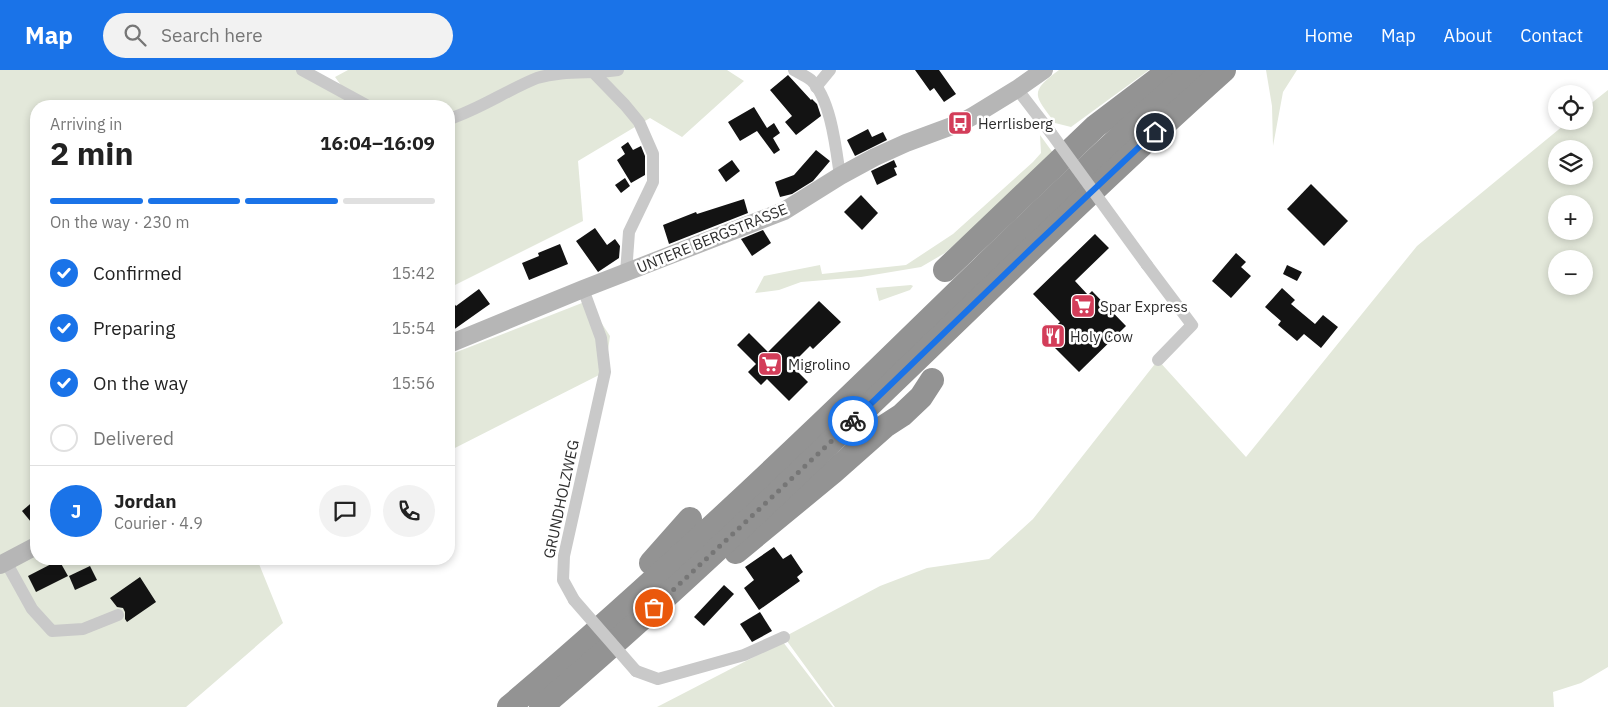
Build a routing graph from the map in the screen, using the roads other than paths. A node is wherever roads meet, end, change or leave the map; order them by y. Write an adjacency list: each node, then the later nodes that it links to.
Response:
1 (302, 70): 12 (street)
2 (618, 70): 9 (street)
3 (794, 70): 10 (street)
4 (830, 70): 10 (street)
5 (1044, 70): 11 (main road, UNTERE BERGSTRASSE)
6 (1170, 70): 15 (highway)
7 (1194, 70): 27 (highway)
8 (1224, 70): 25 (highway)
9 (594, 73): 13 (street); 16 (street)
10 (816, 86): 14 (street)
11 (1017, 89): 14 (main road, UNTERE BERGSTRASSE); 19 (street, bridge)
12 (357, 100)
13 (455, 117)
14 (840, 176): 16 (main road, UNTERE BERGSTRASSE)
15 (945, 270)
16 (626, 273): 17 (main road, UNTERE BERGSTRASSE)
17 (583, 289): 18 (main road, UNTERE BERGSTRASSE); 26 (street, GRUNDHOLZWEG, bridge)
18 (455, 342)
19 (1158, 360)
20 (932, 380): 25 (highway)
21 (690, 519): 27 (highway)
22 (30, 549): 23 (main road)
23 (3, 563): 24 (street)
24 (118, 615)
25 (628, 632): 29 (highway)
26 (784, 637)
27 (555, 668): 28 (highway)
28 (509, 707)
29 (541, 707)

